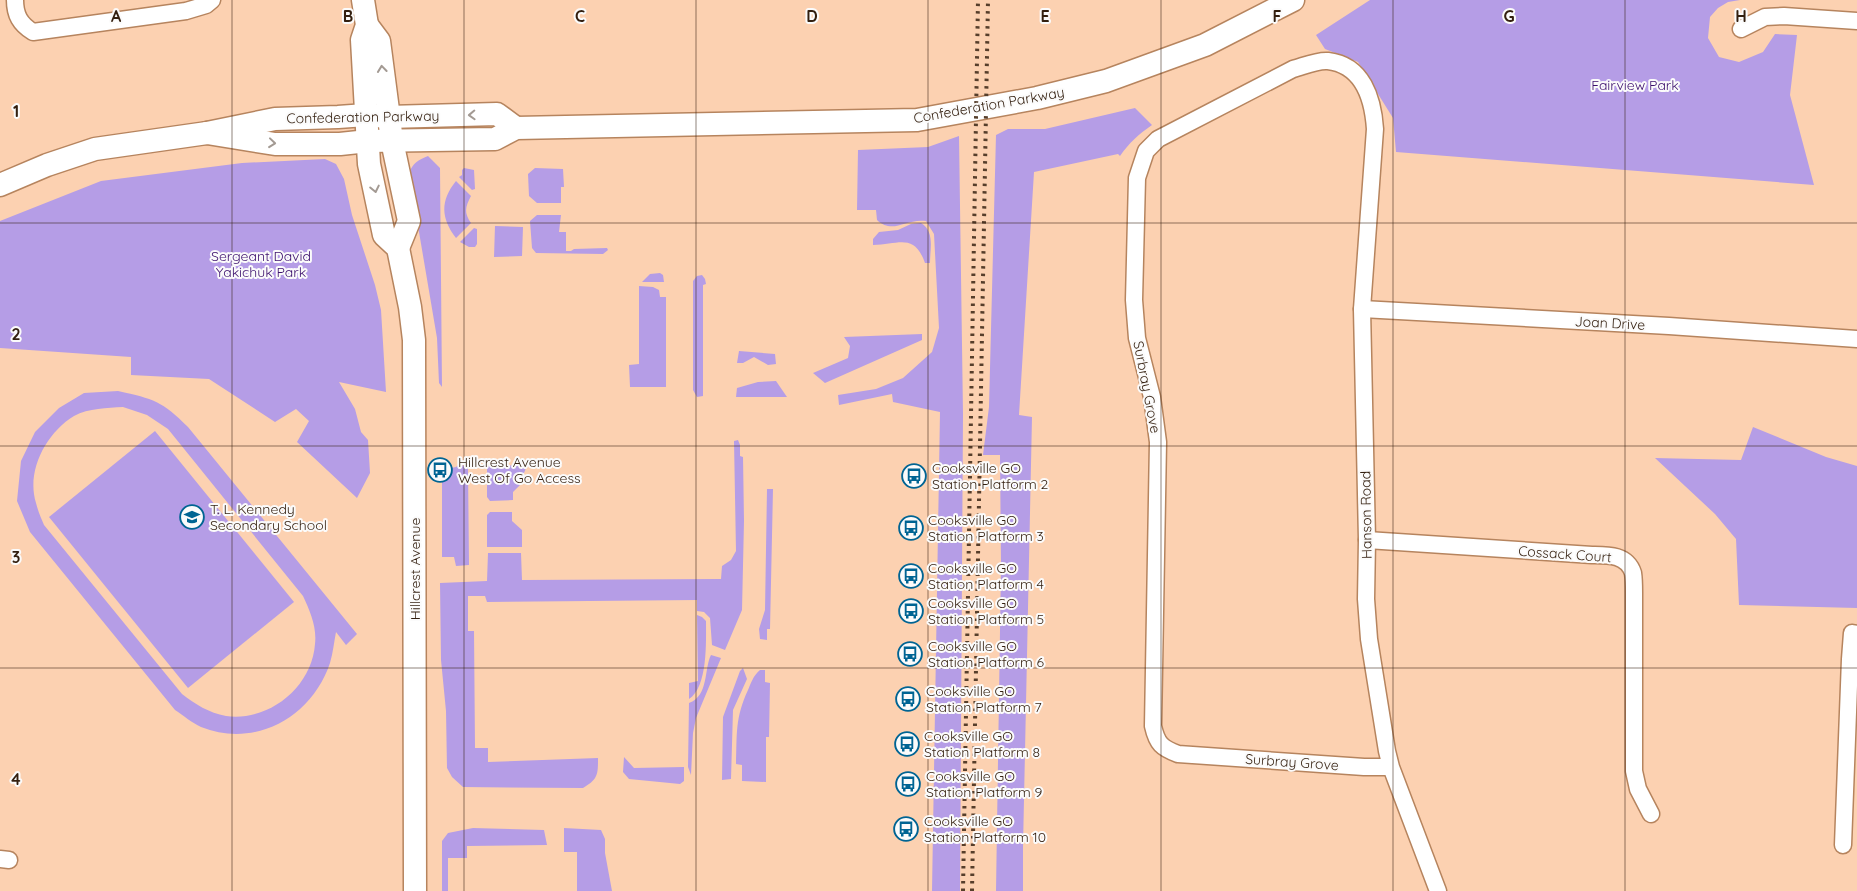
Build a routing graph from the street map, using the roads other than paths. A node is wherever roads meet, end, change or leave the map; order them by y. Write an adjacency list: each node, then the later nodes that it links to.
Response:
1 (15, 0): 2 (street)
2 (212, 0)
3 (363, 0): 6 (street, Hillcrest Avenue)
4 (1294, 0): 10 (street, Confederation Parkway)
5 (1857, 21): 7 (street)
6 (367, 25): 8 (street, Hillcrest Avenue); 9 (street, Hillcrest Avenue, one-way to 6)
7 (1741, 29)
8 (366, 115): 9 (street, Confederation Parkway); 12 (street, Confederation Parkway); 13 (street, Hillcrest Avenue)
9 (388, 117): 10 (street, Confederation Parkway, one-way to 9); 14 (street, Hillcrest Avenue)
10 (516, 128): 14 (street, Confederation Parkway)
11 (1375, 129): 17 (street, Hanson Road); 21 (street, Surbray Grove)
12 (207, 133): 13 (street, Confederation Parkway, one-way to 13); 15 (street, Confederation Parkway)
13 (368, 141): 14 (street, Confederation Parkway); 16 (street, Hillcrest Avenue, one-way to 16)
14 (392, 141): 16 (street, Hillcrest Avenue)
15 (0, 185)
16 (398, 248): 24 (street, Hillcrest Avenue)
17 (1362, 309): 18 (street, Joan Drive); 19 (street, Hanson Road)
18 (1857, 339)
19 (1367, 540): 21 (street, Hanson Road); 22 (street, Cossack Court)
20 (1854, 633): 23 (street)
21 (1391, 767): 25 (street, Hanson Road)
22 (1651, 814)
23 (1843, 845)
24 (416, 891)
25 (1438, 891)

